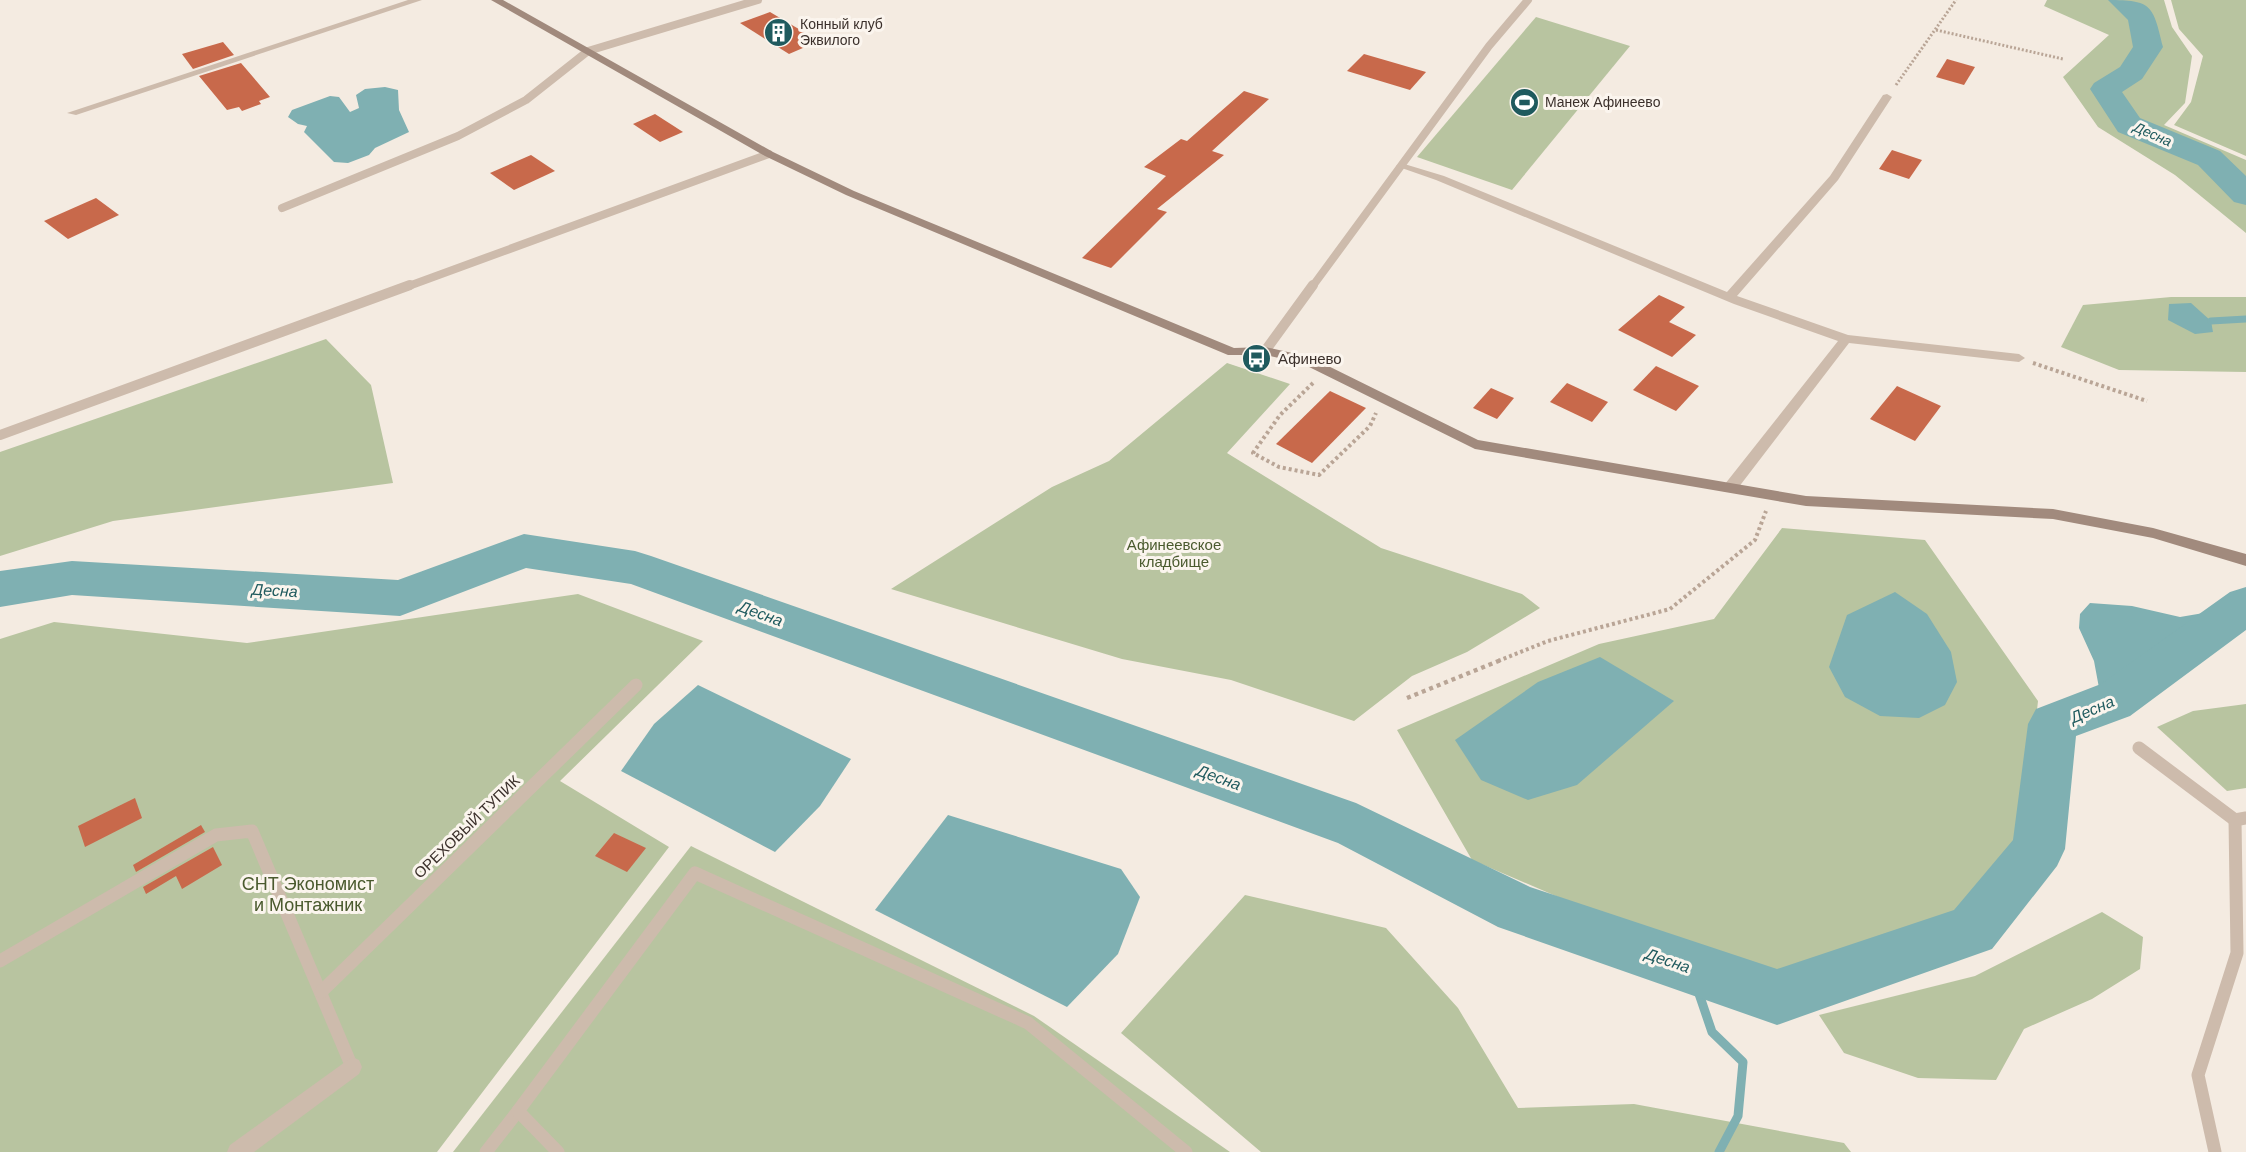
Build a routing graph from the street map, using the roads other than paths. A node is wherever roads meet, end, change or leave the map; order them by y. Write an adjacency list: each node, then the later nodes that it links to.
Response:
1 (417, 0): 7 (street)
2 (496, 0): 5 (street)
3 (758, 0): 5 (lane)
4 (1528, 0): 9 (lane)
5 (588, 51): 8 (street); 10 (lane)
6 (1887, 98): 11 (street)
7 (72, 112)
8 (769, 154): 13 (street); 15 (lane)
9 (1401, 166): 11 (street); 13 (lane)
10 (282, 208)
11 (1729, 297): 12 (street)
12 (1846, 339): 14 (street); 16 (street)
13 (1265, 351): 16 (street)
14 (2019, 358)
15 (0, 435)
16 (1730, 488): 17 (street)
17 (2246, 560)
18 (636, 685): 22 (lane, ОРЕХОВЫЙ ТУПИК)
19 (2139, 748): 20 (lane)
20 (2240, 819): 29 (lane)
21 (0, 961): 22 (lane)
22 (321, 993): 23 (lane)
23 (352, 1067): 25 (street)
24 (518, 1112): 26 (lane); 27 (lane); 28 (lane)
25 (237, 1152)
26 (486, 1152)
27 (558, 1152)
28 (1186, 1152)
29 (2215, 1152)

